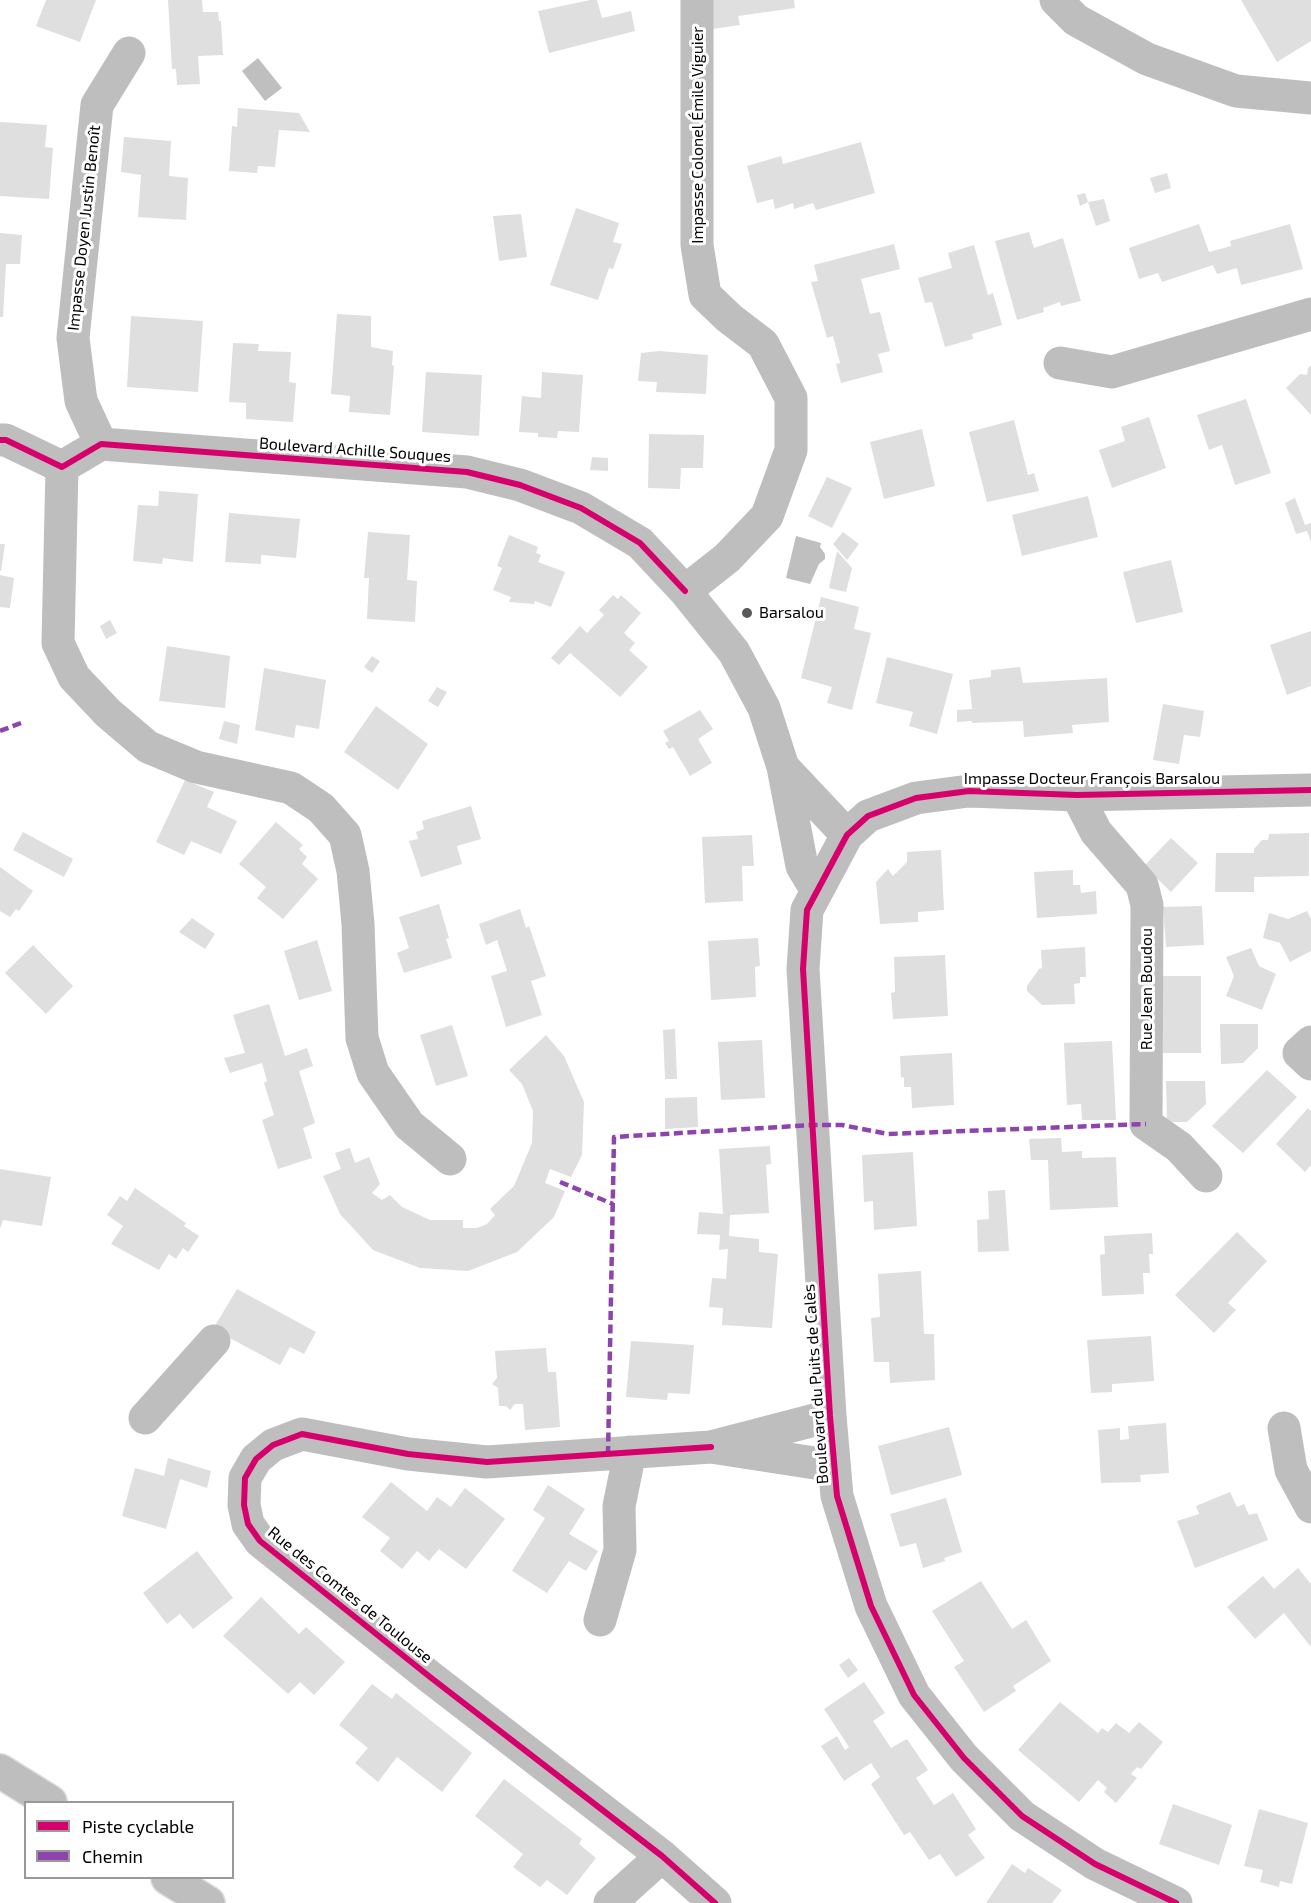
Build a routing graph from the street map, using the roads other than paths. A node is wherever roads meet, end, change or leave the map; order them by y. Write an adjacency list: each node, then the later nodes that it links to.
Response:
1 (698, 0): 10 (street, Impasse Colonel Émile Viguier)
2 (1056, 0): 4 (street)
3 (129, 53): 8 (street, Impasse Doyen Justin Benoît)
4 (1311, 98)
5 (1311, 314): 6 (street)
6 (1060, 363)
7 (0, 440): 9 (street)
8 (101, 444): 9 (street); 10 (street, Boulevard Achille Souques)
9 (62, 467): 18 (street)
10 (685, 591): 11 (street)
11 (783, 767): 14 (street); 15 (street)
12 (1311, 790): 13 (street, Impasse Docteur François Barsalou)
13 (1077, 795): 14 (street, Impasse Docteur François Barsalou); 19 (street, Rue Jean Boudou)
14 (847, 835): 15 (street, Boulevard du Puits de Calès)
15 (817, 891): 21 (street, Boulevard du Puits de Calès)
16 (1311, 1042): 17 (street)
17 (1311, 1064)
18 (450, 1159)
19 (1206, 1176)
20 (214, 1341): 22 (street)
21 (830, 1416): 24 (street, Rue des Comtes de Toulouse); 26 (street, Boulevard du Puits de Calès)
22 (145, 1418)
23 (1284, 1428): 27 (street)
24 (711, 1447): 25 (street, Rue des Comtes de Toulouse); 26 (street, Rue des Comtes de Toulouse)
25 (630, 1452): 28 (street); 31 (street, Rue des Comtes de Toulouse)
26 (834, 1466): 36 (street, Boulevard du Puits de Calès)
27 (1311, 1507)
28 (600, 1620)
29 (0, 1771): 30 (street)
30 (47, 1801)
31 (662, 1856): 34 (street); 35 (street, Rue des Comtes de Toulouse)
32 (170, 1879): 33 (street)
33 (208, 1903)
34 (610, 1903)
35 (715, 1903)
36 (1176, 1903)

